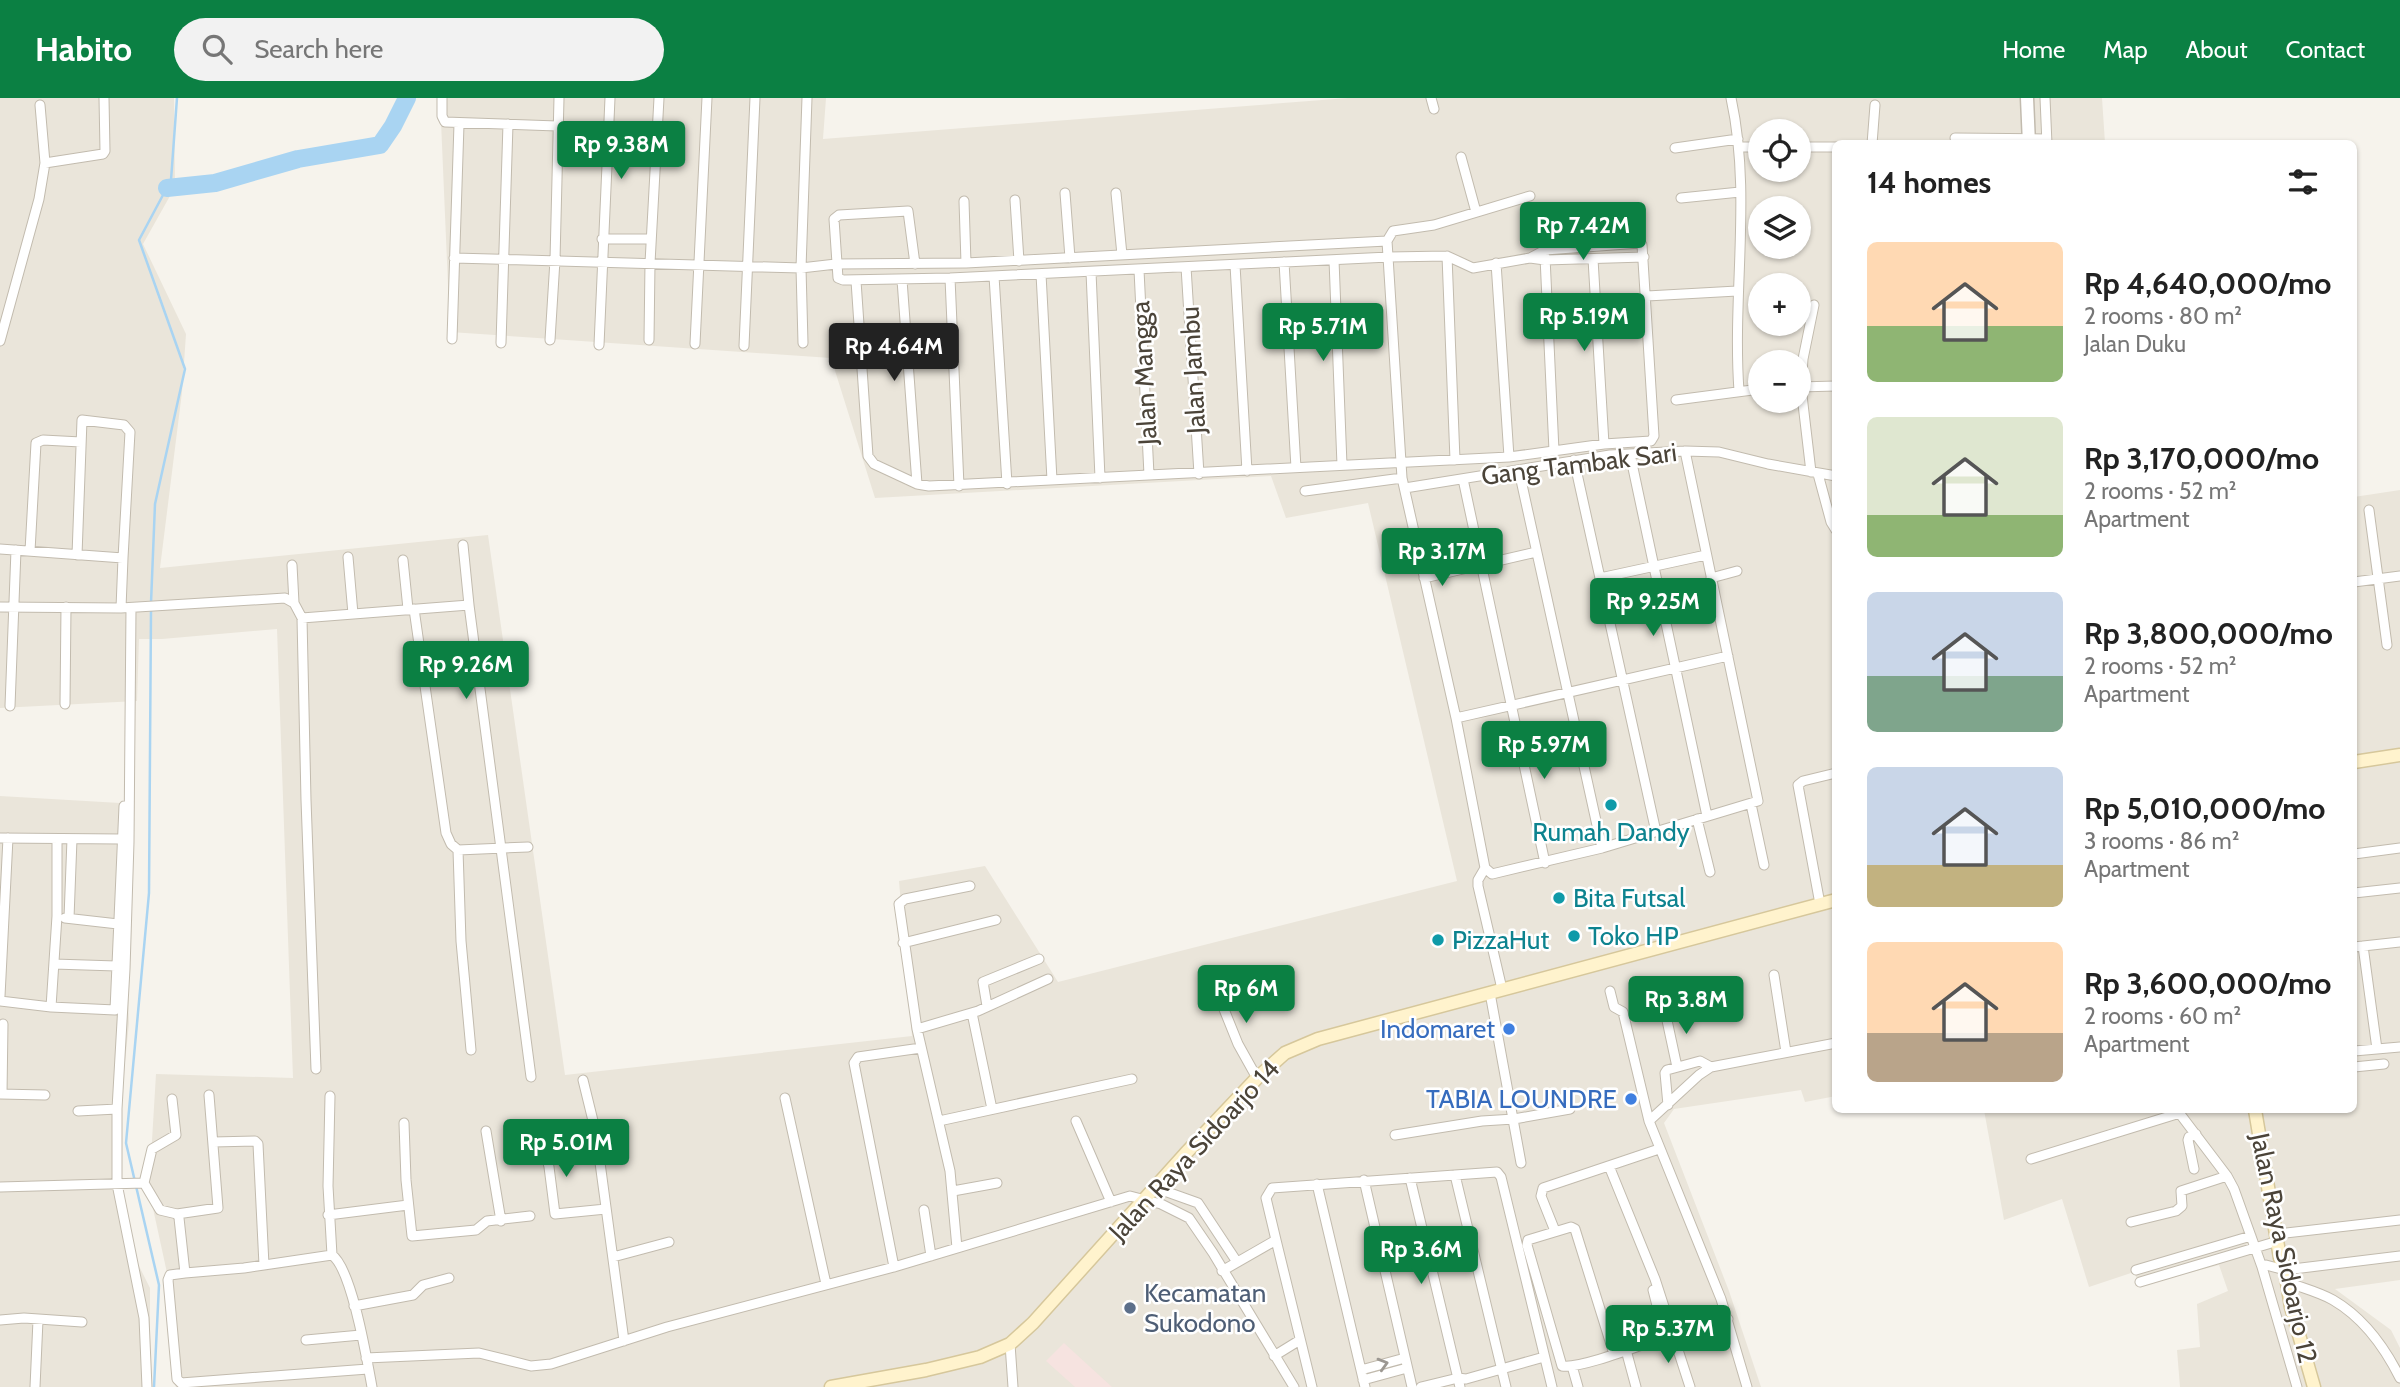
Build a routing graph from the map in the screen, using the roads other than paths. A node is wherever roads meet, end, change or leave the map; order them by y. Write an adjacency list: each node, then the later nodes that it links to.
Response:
1 (104, 98): 28 (street)
2 (442, 98): 16 (street)
3 (559, 98): 18 (street)
4 (610, 98): 37 (street)
5 (659, 98): 38 (street)
6 (707, 98): 60 (street)
7 (755, 98): 62 (street)
8 (807, 98): 63 (street)
9 (1431, 98): 15 (street)
10 (1731, 98): 22 (street)
11 (2027, 98): 21 (street)
12 (2045, 98): 21 (street)
13 (40, 105): 28 (street)
14 (1875, 105): 20 (street)
15 (1434, 109)
16 (459, 124): 17 (street); 45 (street)
17 (508, 124): 18 (street); 46 (street)
18 (557, 126): 49 (street)
19 (1955, 138): 21 (street)
20 (1872, 140)
21 (2038, 140)
22 (1739, 143): 23 (street); 26 (street); 29 (street)
23 (1748, 145)
24 (1811, 147): 25 (street)
25 (1832, 147)
26 (1675, 148)
27 (1461, 157): 36 (street)
28 (45, 163): 77 (street)
29 (1740, 192): 33 (street); 71 (street)
30 (1065, 193): 47 (street)
31 (1116, 193): 40 (street)
32 (1530, 195): 36 (street)
33 (1682, 198)
34 (1016, 200): 51 (street)
35 (964, 201): 58 (street)
36 (1476, 212): 39 (street)
37 (602, 239): 38 (street); 52 (street)
38 (651, 239): 54 (street)
39 (1387, 241): 40 (street); 43 (street)
40 (1122, 255): 47 (street)
41 (1545, 255): 44 (street); 48 (street); 55 (street); 92 (street)
42 (1447, 256): 43 (street); 55 (street); 96 (street)
43 (1389, 257): 50 (street); 98 (street)
44 (1644, 257): 48 (street); 72 (street)
45 (454, 258): 46 (street); 74 (street)
46 (503, 258): 49 (street); 78 (street)
47 (1070, 258): 51 (street)
48 (1593, 259): 91 (street)
49 (555, 260): 52 (street); 75 (street)
50 (1334, 260): 53 (street); 99 (street)
51 (1019, 261): 58 (street)
52 (601, 262): 54 (street); 81 (street)
53 (1284, 262): 59 (street); 100 (street)
54 (650, 263): 60 (street); 76 (street)
55 (1496, 263): 95 (street)
56 (836, 264): 57 (street); 57 (street); 63 (street); 70 (street)
57 (915, 264): 58 (street)
58 (966, 264)
59 (1235, 265): 61 (street); 101 (street)
60 (699, 266): 62 (street); 80 (street)
61 (1186, 267): 64 (street); 104 (street, Jalan Jambu)
62 (747, 268): 63 (street); 82 (street)
63 (801, 268): 79 (street)
64 (1139, 270): 65 (street); 105 (street, Jalan Mangga)
65 (1091, 272): 66 (street); 107 (street)
66 (1041, 274): 67 (street); 110 (street)
67 (994, 275): 68 (street); 112 (street)
68 (950, 278): 69 (street); 113 (street)
69 (902, 280): 70 (street); 111 (street)
70 (856, 281): 111 (street)
71 (1737, 291): 72 (street); 87 (street)
72 (1647, 296): 91 (street)
73 (1814, 306): 83 (street)
74 (452, 338)
75 (550, 340)
76 (649, 340)
77 (0, 341)
78 (500, 343)
79 (803, 343)
80 (695, 344)
81 (599, 345)
82 (744, 346)
83 (1805, 350)
84 (1832, 386): 85 (street)
85 (1811, 387)
86 (1748, 390): 87 (street)
87 (1739, 391): 88 (street)
88 (1676, 400)
89 (1805, 413): 103 (street)
90 (81, 442): 121 (street); 123 (street); 126 (street)
91 (1604, 444): 92 (street)
92 (1554, 451): 95 (street)
93 (1685, 451): 94 (street, Gang Tambak Sari); 103 (street, Gang Tambak Sari); 124 (street)
94 (1630, 454): 97 (street, Gang Tambak Sari); 130 (street)
95 (1509, 457): 96 (street)
96 (1455, 460): 98 (street)
97 (1574, 460): 102 (street, Gang Tambak Sari); 134 (street)
98 (1400, 462): 99 (street); 108 (street)
99 (1342, 465): 100 (street)
100 (1296, 468): 101 (street)
101 (1247, 471): 104 (street)
102 (1519, 471): 109 (street, Gang Tambak Sari); 122 (street)
103 (1815, 473): 106 (street, Gang Tambak Sari); 117 (street)
104 (1199, 474): 105 (street)
105 (1149, 475): 107 (street)
106 (1832, 475)
107 (1100, 478): 110 (street)
108 (1402, 478): 114 (street); 115 (street)
109 (1463, 479): 114 (street, Gang Tambak Sari); 128 (street)
110 (1052, 480): 112 (street)
111 (917, 484): 113 (street)
112 (1007, 484): 113 (street)
113 (960, 486)
114 (1405, 488): 133 (street)
115 (1305, 491)
116 (2369, 510): 136 (street)
117 (1832, 524)
118 (463, 545): 139 (street)
119 (0, 549): 120 (street)
120 (16, 550): 121 (street); 141 (street)
121 (30, 551): 123 (street)
122 (1536, 552): 128 (street); 152 (street)
123 (77, 555): 126 (street)
124 (1706, 555): 130 (street); 135 (street)
125 (348, 557): 146 (street)
126 (123, 558): 144 (street)
127 (403, 560): 145 (street)
128 (1481, 564): 133 (street); 154 (street)
129 (292, 565): 138 (street)
130 (1654, 566): 134 (street); 150 (street)
131 (1737, 571): 135 (street)
132 (2400, 576): 136 (street)
133 (1424, 578): 156 (street)
134 (1600, 578): 151 (street)
135 (1712, 578): 149 (street)
136 (2378, 579): 137 (street); 148 (street)
137 (2357, 582)
138 (294, 603): 143 (street); 147 (street)
139 (469, 604): 145 (street); 169 (street)
140 (0, 607): 141 (street)
141 (12, 607): 142 (street); 155 (street)
142 (66, 607): 144 (street); 153 (street)
143 (136, 607): 144 (street); 229 (street)
144 (121, 608)
145 (411, 609): 146 (street); 173 (street)
146 (353, 614): 147 (street)
147 (302, 618): 217 (street)
148 (2387, 645)
149 (1728, 656): 150 (street); 161 (street)
150 (1675, 670): 151 (street); 162 (street)
151 (1623, 680): 152 (street); 164 (street)
152 (1568, 692): 154 (street); 171 (street)
153 (65, 704)
154 (1513, 705): 156 (street); 175 (street)
155 (10, 706)
156 (1456, 718): 177 (street)
157 (2400, 755): 158 (main road)
158 (2357, 762)
159 (1832, 774): 183 (street)
160 (125, 801): 168 (street)
161 (1751, 804): 162 (street); 176 (street)
162 (1707, 816): 163 (street)
163 (1697, 819): 164 (street); 178 (street)
164 (1656, 832): 171 (street)
165 (4, 838): 166 (street); 199 (street)
166 (57, 839): 167 (street); 184 (street)
167 (72, 839): 168 (street); 185 (street)
168 (121, 839): 187 (street)
169 (500, 847): 170 (street); 173 (street); 218 (street)
170 (527, 847)
171 (1602, 848): 175 (street)
172 (2400, 848): 174 (street)
173 (458, 850): 210 (street)
174 (2357, 854)
175 (1545, 863): 177 (street)
176 (1765, 865)
177 (1485, 868): 197 (street)
178 (1710, 872)
179 (970, 886): 189 (street)
180 (2400, 888): 181 (street)
181 (2357, 893)
182 (1832, 901): 183 (main road, Jalan Raya Sidoarjo 14)
183 (1819, 904): 197 (main road, Jalan Raya Sidoarjo 14)
184 (57, 916): 185 (street); 192 (street)
185 (69, 918): 187 (street)
186 (996, 920): 189 (street)
187 (118, 924): 193 (street)
188 (2400, 942): 190 (street)
189 (904, 943): 205 (street)
190 (2358, 946): 209 (street)
191 (1039, 959): 200 (street)
192 (54, 964): 193 (street); 201 (street)
193 (116, 966): 201 (street)
194 (1774, 975): 212 (street)
195 (1048, 979): 200 (street)
196 (1213, 982): 219 (street)
197 (1496, 991): 219 (main road, Jalan Raya Sidoarjo 14); 236 (street)
198 (1610, 991): 239 (street)
199 (0, 998): 201 (street)
200 (987, 1006): 203 (street)
201 (51, 1007)
202 (1665, 1011): 214 (street)
203 (972, 1013): 205 (street); 230 (street)
204 (3, 1024): 222 (street)
205 (917, 1029): 208 (street)
206 (1832, 1044): 212 (street)
207 (2400, 1047): 209 (street)
208 (921, 1048): 237 (street); 288 (street)
209 (2377, 1049): 211 (street)
210 (471, 1050)
211 (2357, 1051)
212 (1786, 1052): 215 (street)
213 (2384, 1064): 216 (street)
214 (1677, 1067): 215 (street); 228 (street)
215 (1712, 1067): 228 (street)
216 (2357, 1067)
217 (316, 1069)
218 (531, 1077)
219 (1257, 1078): 260 (main road, Jalan Raya Sidoarjo 14)
220 (1132, 1079): 230 (street)
221 (583, 1080): 266 (street)
222 (1, 1094): 223 (street)
223 (45, 1095)
224 (209, 1095): 245 (street)
225 (330, 1096): 269 (street)
226 (785, 1098): 295 (street)
227 (172, 1099): 255 (street)
228 (1668, 1105): 239 (street)
229 (117, 1109): 232 (street); 257 (street)
230 (992, 1109): 237 (street)
231 (1570, 1109): 236 (street)
232 (78, 1111)
233 (2172, 1113): 247 (street)
234 (2180, 1113): 243 (street)
235 (2255, 1113): 277 (main road, Jalan Raya Sidoarjo 12)
236 (1514, 1119): 244 (street); 248 (street)
237 (939, 1121): 261 (street)
238 (1076, 1121): 263 (street)
239 (1649, 1121): 246 (street)
240 (404, 1124): 265 (street)
241 (540, 1129): 266 (street)
242 (486, 1131): 273 (street)
243 (2196, 1134): 250 (street); 252 (street)
244 (1395, 1135)
245 (213, 1142): 268 (street); 287 (street)
246 (1659, 1149): 249 (street); 298 (street)
247 (2032, 1158)
248 (1521, 1163)
249 (1609, 1166): 275 (street); 303 (street)
250 (2194, 1170)
251 (1455, 1175): 253 (street); 311 (street); 317 (street)
252 (2227, 1176): 274 (street); 277 (street)
253 (1410, 1178): 254 (street); 320 (street)
254 (1364, 1180): 258 (street); 313 (street)
255 (141, 1183): 257 (street); 268 (street)
256 (998, 1183): 261 (street)
257 (120, 1184): 259 (street); 322 (street)
258 (1317, 1184): 276 (street); 319 (street)
259 (0, 1187)
260 (1156, 1188): 262 (main road, Jalan Raya Sidoarjo 14); 264 (street)
261 (953, 1191): 280 (street)
262 (1146, 1199): 263 (street); 271 (street); 307 (main road, Jalan Raya Sidoarjo 14)
263 (1111, 1202): 280 (street)
264 (1198, 1203): 271 (street); 279 (street)
265 (408, 1205): 269 (street); 273 (street)
266 (606, 1209): 285 (street)
267 (924, 1210): 283 (street)
268 (177, 1214): 292 (street)
269 (328, 1215): 282 (street)
270 (530, 1216): 273 (street)
271 (1189, 1218): 281 (street)
272 (2400, 1220): 277 (street)
273 (500, 1221)
274 (2131, 1222)
275 (1555, 1231): 309 (street); 314 (street)
276 (1276, 1240): 286 (street); 305 (street)
277 (2265, 1241): 290 (street); 291 (main road, Jalan Raya Sidoarjo 12); 291 (street); 294 (street)
278 (669, 1242): 285 (street)
279 (1227, 1246): 281 (street); 286 (street)
280 (957, 1248): 283 (street)
281 (1213, 1253): 289 (street)
282 (332, 1255): 287 (street); 296 (street)
283 (931, 1256): 288 (street)
284 (2400, 1256): 291 (street)
285 (612, 1257): 306 (street)
286 (1237, 1262): 289 (street)
287 (264, 1265): 292 (street)
288 (894, 1267): 295 (street)
289 (1222, 1270): 310 (street)
290 (2136, 1270)
291 (2277, 1271): 297 (main road, Jalan Raya Sidoarjo 12); 297 (street); 318 (street)
292 (185, 1273): 316 (street)
293 (449, 1278): 296 (street)
294 (2140, 1282)
295 (826, 1284): 306 (street)
296 (354, 1306): 302 (street)
297 (2282, 1309): 336 (street); 337 (main road, Jalan Raya Sidoarjo 12)
298 (1728, 1319): 303 (street); 335 (street)
299 (0, 1320): 300 (street)
300 (38, 1320): 301 (street); 321 (street)
301 (82, 1322)
302 (361, 1335): 304 (street); 312 (street)
303 (1670, 1336): 308 (street); 334 (street)
304 (306, 1340)
305 (1300, 1340): 310 (street); 327 (street)
306 (624, 1341): 312 (street)
307 (1010, 1344): 324 (main road, Jalan Raya Sidoarjo 14); 325 (street)
308 (1626, 1350): 309 (street); 333 (street)
309 (1614, 1354): 314 (street)
310 (1273, 1356): 326 (street)
311 (1544, 1357): 317 (street); 331 (street)
312 (366, 1358): 316 (street)
313 (1405, 1358): 315 (street); 319 (street, one-way to 313)
314 (1572, 1366): 332 (street)
315 (1407, 1368): 319 (street); 328 (street)
316 (368, 1369): 323 (street)
317 (1502, 1369): 320 (street); 330 (street)
318 (2400, 1377)
319 (1363, 1379)
320 (1459, 1383): 329 (street)
321 (35, 1387)
322 (147, 1387)
323 (372, 1387)
324 (831, 1387)
325 (1013, 1387)
326 (1294, 1387)
327 (1312, 1387)
328 (1412, 1387)
329 (1421, 1387)
330 (1506, 1387)
331 (1552, 1387)
332 (1578, 1387)
333 (1636, 1387)
334 (1690, 1387)
335 (1747, 1387)
336 (2297, 1387)
337 (2314, 1387)

